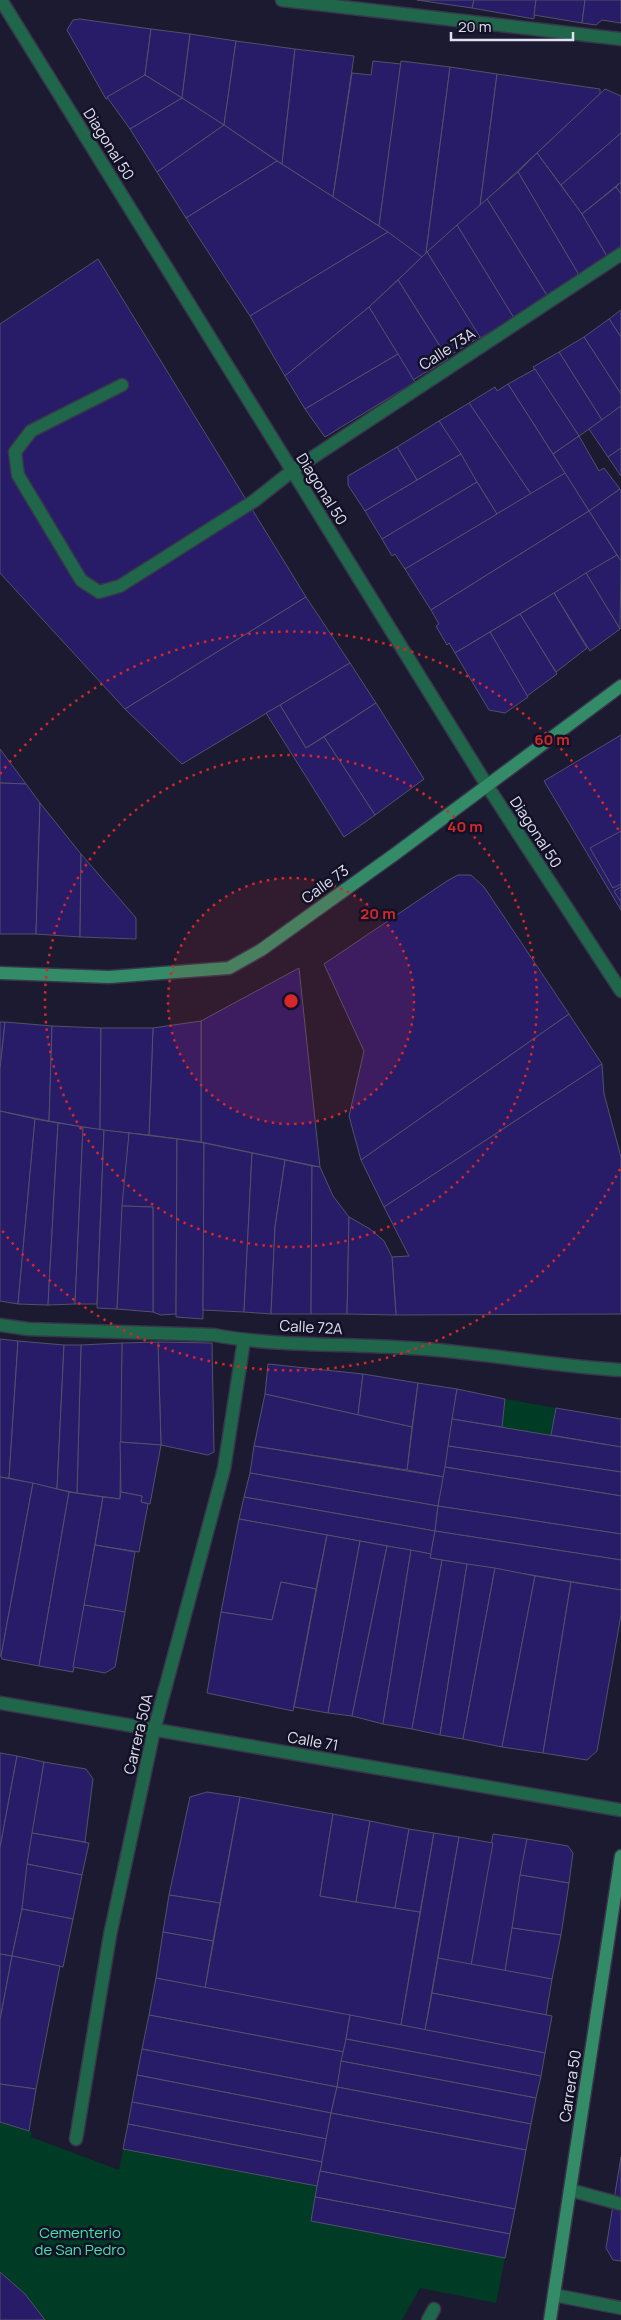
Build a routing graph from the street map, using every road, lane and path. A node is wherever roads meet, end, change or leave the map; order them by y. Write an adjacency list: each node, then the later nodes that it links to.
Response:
1 (1, 0): 6 (street, Diagonal 50)
2 (282, 0): 3 (street)
3 (621, 38)
4 (621, 254): 6 (street, Calle 73A)
5 (122, 385): 6 (street, Calle 73A)
6 (292, 471): 8 (street, Diagonal 50)
7 (621, 686): 8 (street, Calle 73)
8 (488, 787): 9 (street, Calle 73); 10 (street, Diagonal 50)
9 (0, 973)
10 (621, 991)
11 (0, 1325): 12 (street, Calle 72A)
12 (244, 1340): 13 (street, Calle 72A); 15 (street, Carrera 50A)
13 (621, 1370)
14 (0, 1703): 15 (street, Calle 71)
15 (154, 1730): 16 (street, Calle 71); 18 (street, Carrera 50A)
16 (621, 1810)
17 (621, 1856): 19 (street, Carrera 50)
18 (76, 2138)
19 (570, 2190): 20 (street); 21 (street, Carrera 50)
20 (621, 2204)
21 (554, 2295): 23 (street); 25 (street, Carrera 50)
22 (434, 2308): 24 (street)
23 (621, 2308)
24 (428, 2320)
25 (550, 2320)

